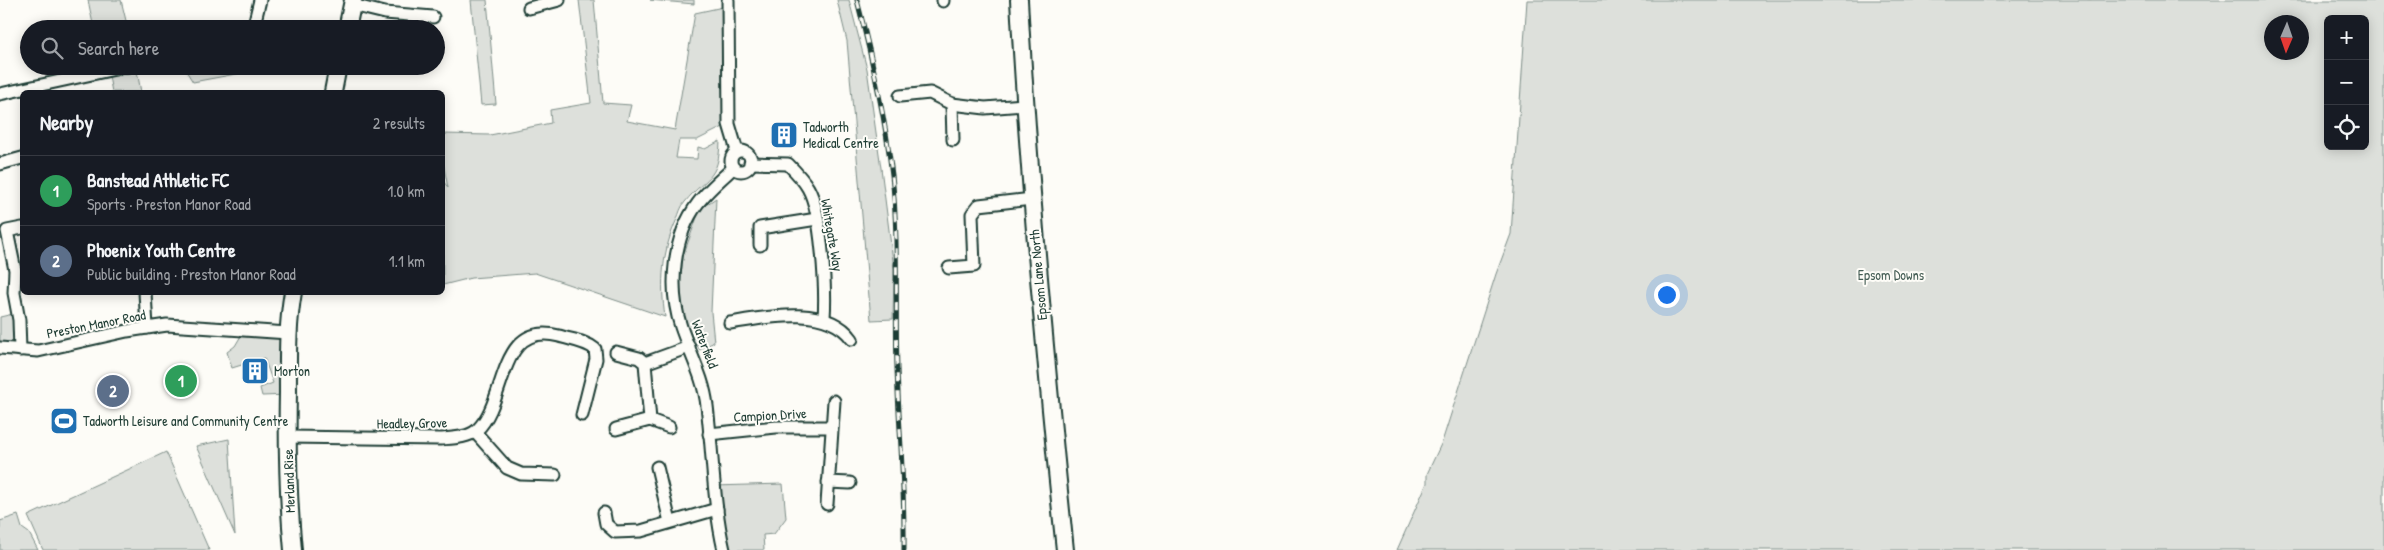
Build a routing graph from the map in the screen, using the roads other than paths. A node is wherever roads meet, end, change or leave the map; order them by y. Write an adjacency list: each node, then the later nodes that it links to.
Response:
1 (260, 0): 8 (street)
2 (559, 0): 6 (street)
3 (728, 0): 18 (street)
4 (1020, 0): 16 (main road, Epsom Lane North)
5 (352, 2): 7 (street); 9 (main road)
6 (529, 8)
7 (433, 16)
8 (255, 20)
9 (349, 20)
10 (88, 75): 13 (street)
11 (336, 75): 12 (main road)
12 (333, 90)
13 (0, 94)
14 (900, 96): 15 (street)
15 (952, 104): 16 (street); 17 (street)
16 (1025, 105): 23 (main road, Epsom Lane North)
17 (953, 140)
18 (737, 151): 20 (street); 22 (street)
19 (20, 159): 21 (street)
20 (750, 163): 22 (street); 24 (street, Whitegate Way)
21 (0, 164)
22 (733, 168): 35 (street, Waterfield)
23 (1032, 199): 27 (street); 59 (main road, Epsom Lane North)
24 (817, 219): 26 (street); 30 (street, Whitegate Way)
25 (20, 229): 37 (street)
26 (760, 245)
27 (950, 268)
28 (145, 295): 32 (street)
29 (293, 295): 33 (main road, Merland Rise)
30 (824, 318): 31 (street); 34 (street)
31 (730, 323)
32 (147, 328): 33 (street, Preston Manor Road); 37 (street, Preston Manor Road)
33 (288, 333): 48 (main road, Merland Rise)
34 (852, 339)
35 (689, 347): 39 (street); 47 (street, Waterfield)
36 (0, 348): 37 (street, Preston Manor Road)
37 (20, 350)
38 (616, 352): 39 (street)
39 (645, 363): 42 (street)
40 (834, 401): 44 (street)
41 (582, 415): 46 (street)
42 (650, 420): 43 (street); 45 (street)
43 (669, 427)
44 (832, 427): 47 (street, Campion Drive); 51 (street)
45 (616, 429)
46 (475, 432): 48 (street, Headley Grove); 50 (street)
47 (709, 434): 54 (street, Waterfield)
48 (287, 437): 57 (main road, Merland Rise)
49 (657, 467): 56 (street)
50 (555, 475)
51 (828, 482): 52 (street); 53 (street)
52 (850, 483)
53 (827, 504)
54 (717, 508): 56 (street); 58 (street, Waterfield)
55 (604, 513): 56 (street)
56 (670, 522)
57 (293, 550)
58 (724, 550)
59 (1065, 550)

